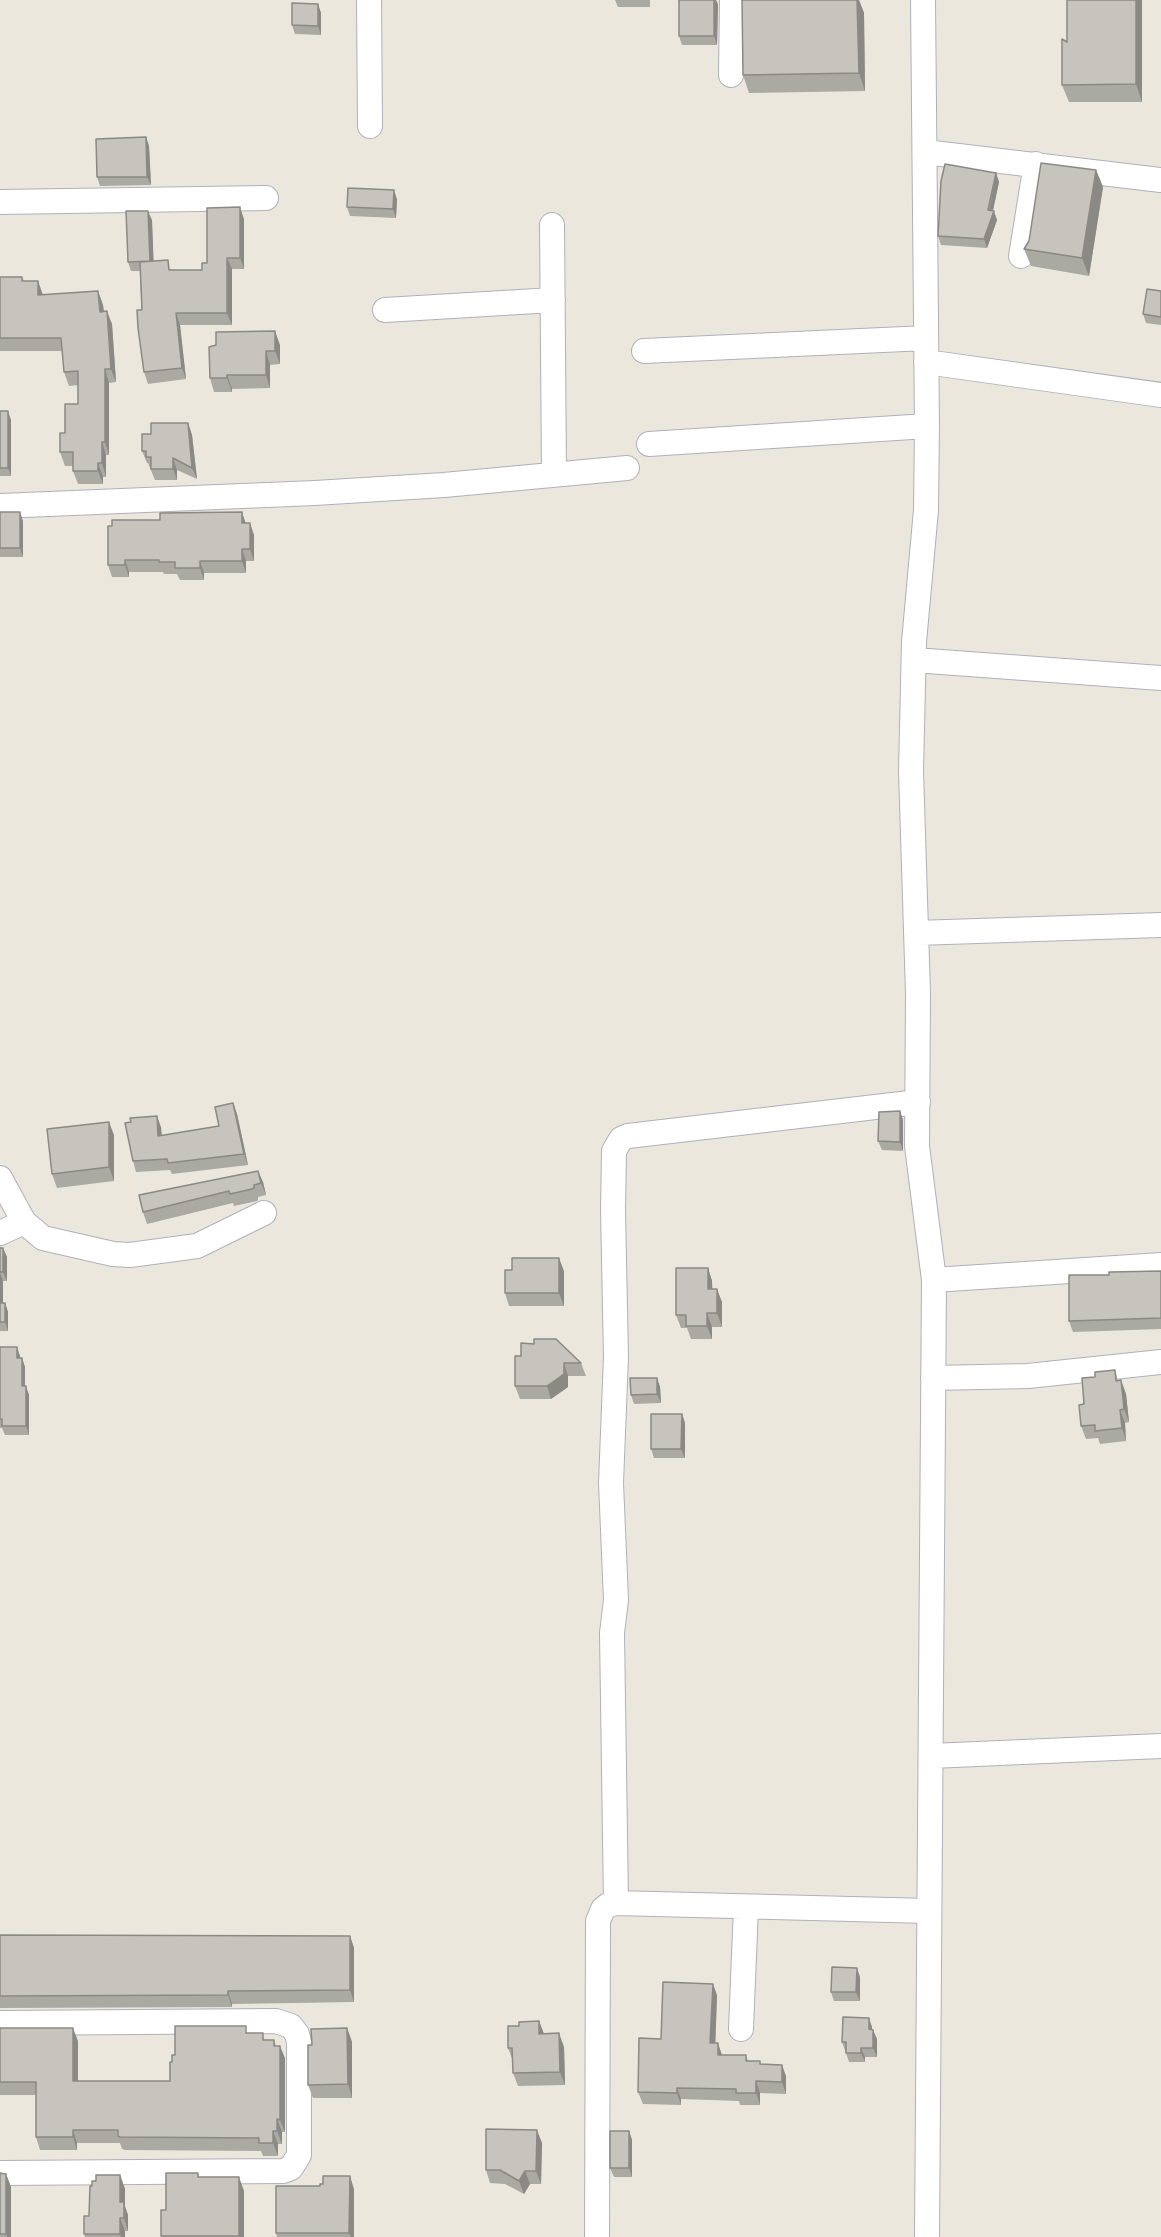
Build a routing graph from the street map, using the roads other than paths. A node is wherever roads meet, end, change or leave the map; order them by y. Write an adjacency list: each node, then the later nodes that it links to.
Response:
1 (369, 0): 5 (street)
2 (732, 0): 4 (street)
3 (923, 0): 6 (street)
4 (731, 75)
5 (370, 126)
6 (925, 152): 7 (street); 15 (street)
7 (1036, 164): 8 (street); 12 (street)
8 (1161, 180)
9 (266, 198): 10 (street)
10 (0, 202)
11 (552, 225): 13 (street)
12 (1021, 256)
13 (553, 300): 14 (street); 22 (street)
14 (386, 310)
15 (926, 338): 16 (street); 17 (street)
16 (644, 351)
17 (926, 362): 18 (street); 19 (street)
18 (1161, 395)
19 (927, 426): 20 (street); 24 (street)
20 (649, 444)
21 (627, 468): 22 (street)
22 (554, 475): 23 (street)
23 (0, 506)
24 (914, 660): 25 (street); 27 (street)
25 (1161, 678)
26 (1161, 925): 27 (street)
27 (916, 933): 28 (street)
28 (918, 1102): 34 (street); 39 (street)
29 (0, 1178): 31 (street)
30 (264, 1213): 31 (street)
31 (24, 1222): 32 (street)
32 (0, 1233)
33 (1161, 1265): 34 (street)
34 (934, 1280): 36 (street)
35 (1161, 1362): 36 (street)
36 (933, 1378): 38 (street)
37 (1161, 1746): 38 (street)
38 (931, 1756): 41 (street)
39 (615, 1903): 40 (street); 45 (street)
40 (746, 1906): 41 (street); 43 (street)
41 (929, 1911): 46 (street)
42 (0, 2023): 44 (street)
43 (741, 2029)
44 (0, 2172)
45 (597, 2237)
46 (927, 2237)

